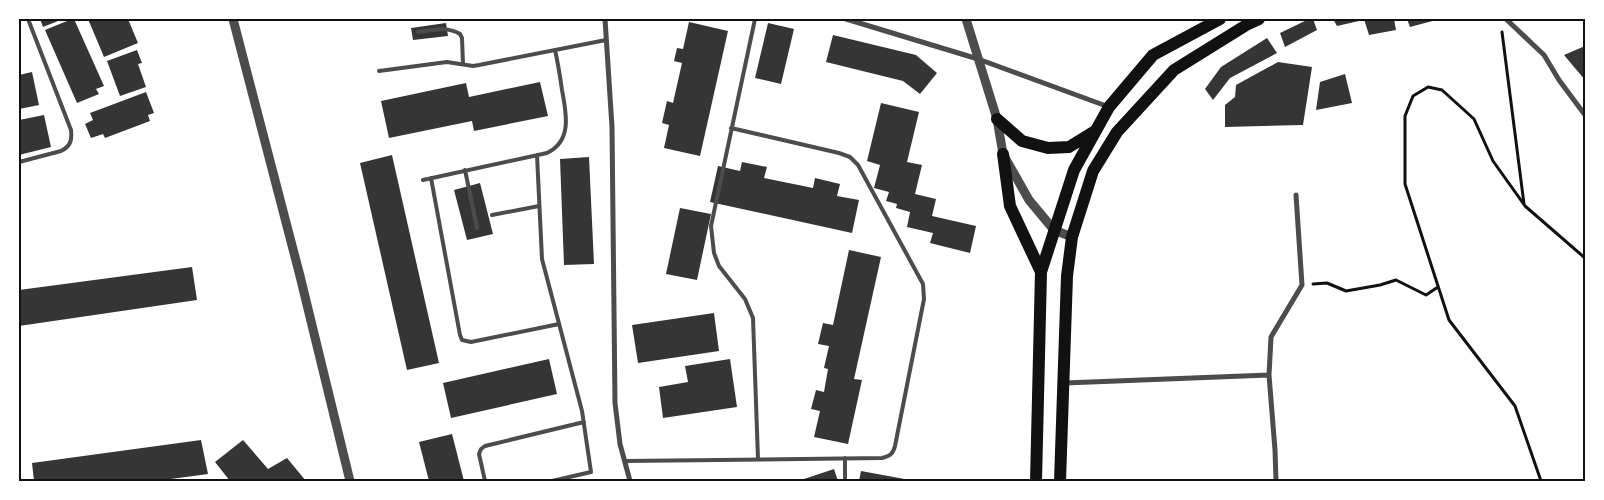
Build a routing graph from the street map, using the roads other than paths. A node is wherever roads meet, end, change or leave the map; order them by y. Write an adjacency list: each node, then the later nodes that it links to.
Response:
1 (28, 19): 23 (lane)
2 (233, 19): 41 (street)
3 (605, 19): 11 (street)
4 (755, 19): 19 (lane)
5 (846, 19): 13 (street)
6 (966, 19): 13 (street)
7 (1220, 19): 16 (main road)
8 (1259, 19): 32 (main road)
9 (1506, 19): 17 (street)
10 (418, 32): 14 (lane)
11 (606, 40): 12 (lane); 40 (street)
12 (555, 50): 14 (lane); 22 (lane)
13 (978, 59): 16 (street); 18 (street)
14 (463, 64): 15 (lane)
15 (380, 71)
16 (1109, 107): 20 (main road)
17 (1585, 115)
18 (997, 119): 20 (main road); 21 (street)
19 (731, 128): 38 (lane); 39 (lane)
20 (1094, 132): 31 (main road)
21 (1003, 154): 31 (street); 33 (main road)
22 (537, 155): 24 (lane); 28 (lane)
23 (19, 162)
24 (465, 170): 25 (lane); 30 (lane)
25 (431, 178): 26 (lane); 34 (lane)
26 (423, 180)
27 (1296, 195): 35 (street)
28 (539, 206): 29 (lane); 34 (lane)
29 (492, 215)
30 (477, 228)
31 (1054, 230): 32 (street); 33 (main road)
32 (1072, 237): 36 (main road)
33 (1041, 272): 46 (main road)
34 (559, 324): 37 (lane)
35 (1269, 375): 36 (street); 48 (street)
36 (1064, 383): 47 (main road)
37 (584, 422): 42 (lane); 43 (lane)
38 (845, 458): 39 (lane); 45 (lane)
39 (758, 459): 40 (lane)
40 (625, 461): 44 (street)
41 (350, 481)
42 (485, 481)
43 (552, 481)
44 (630, 481)
45 (845, 481)
46 (1036, 481)
47 (1060, 481)
48 (1276, 481)

